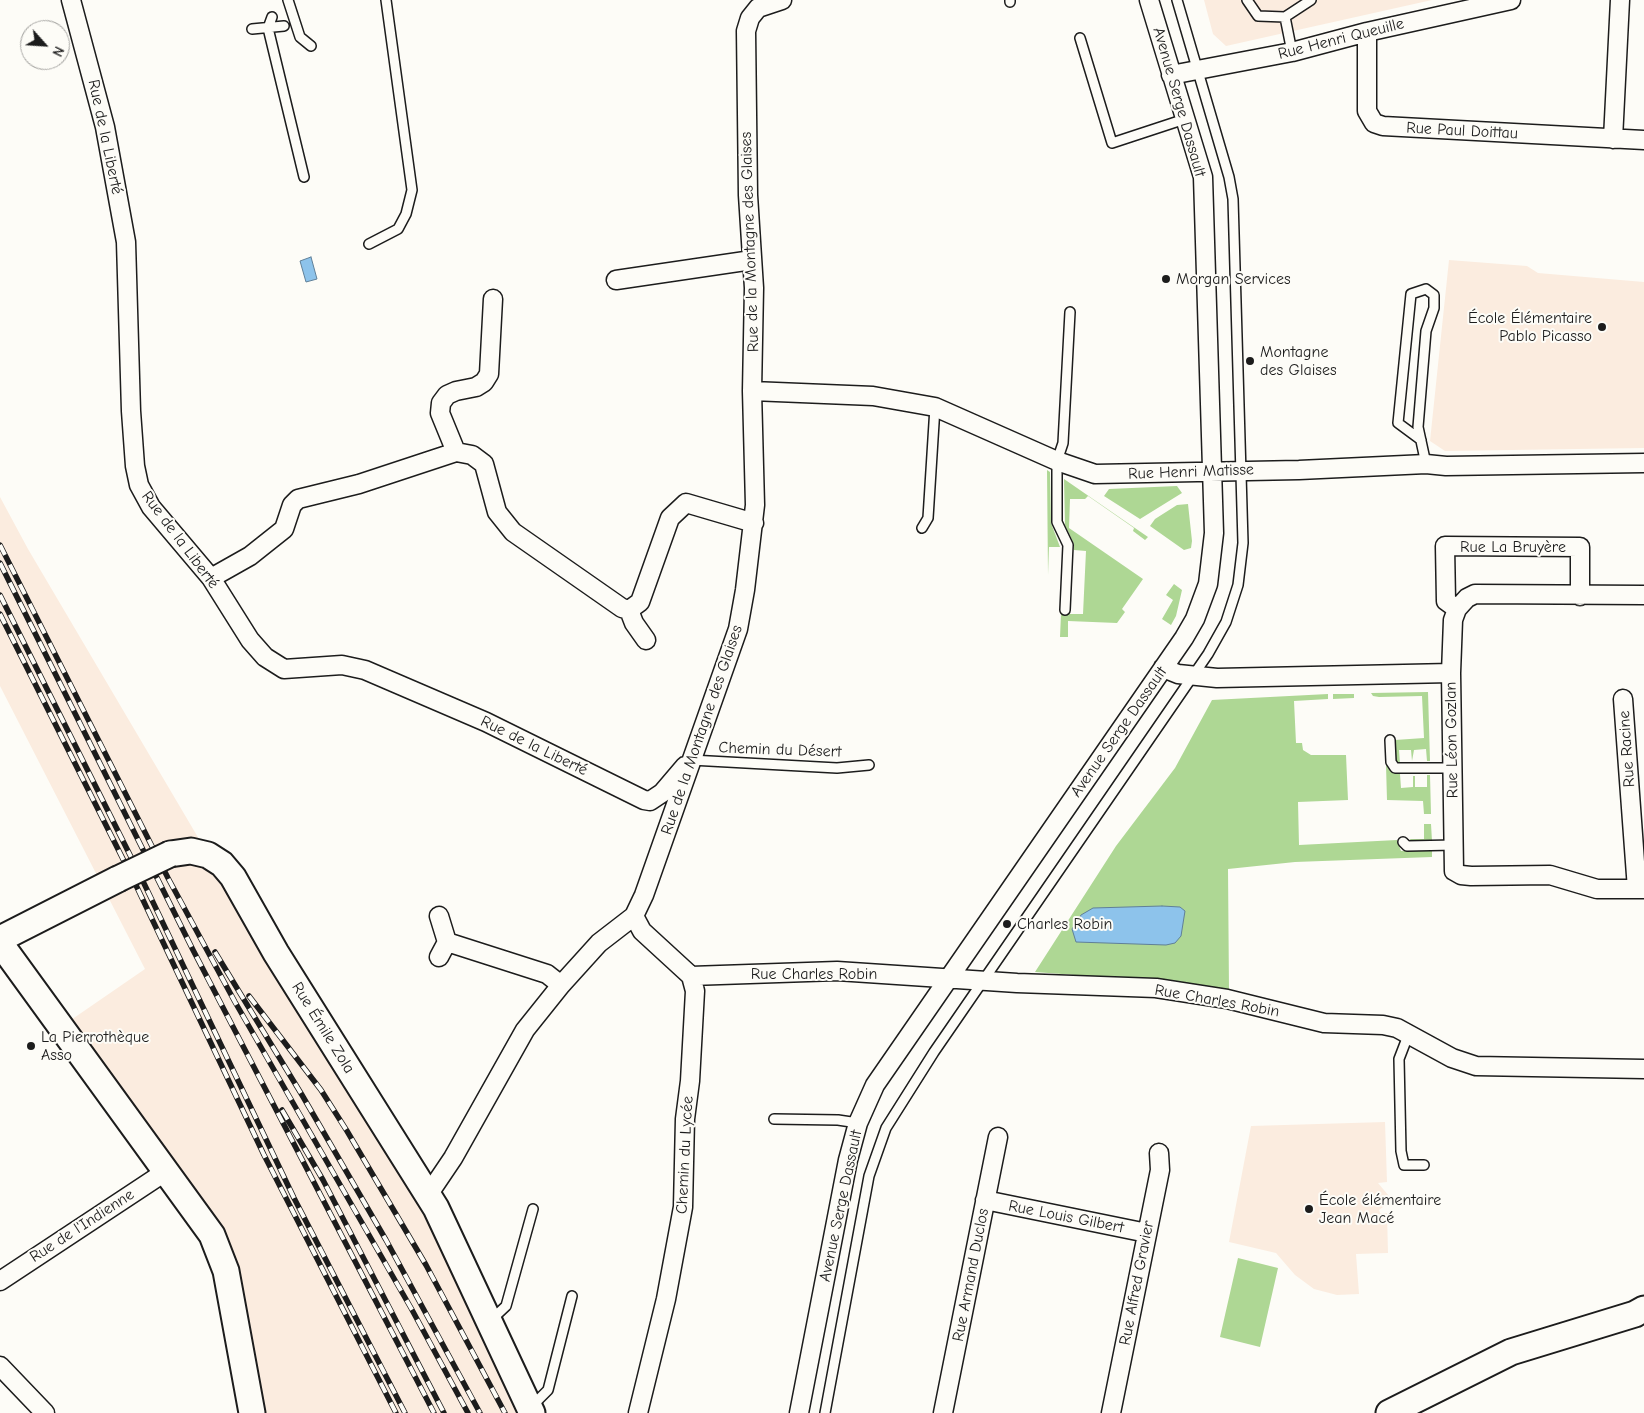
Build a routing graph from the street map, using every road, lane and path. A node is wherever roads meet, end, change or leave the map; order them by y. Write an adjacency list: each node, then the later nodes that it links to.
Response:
1 (71, 0): 42 (street, Rue de la Liberté)
2 (288, 0): 18 (lane)
3 (386, 0): 26 (lane)
4 (782, 0): 27 (street, Rue de la Montagne des Glaises)
5 (1149, 0): 21 (street, Avenue Serge Dassault)
6 (1177, 0): 20 (lane)
7 (1247, 0): 12 (lane)
8 (1311, 0): 12 (lane)
9 (1511, 0): 16 (street, Rue Henri Queuille)
10 (1620, 0): 23 (street)
11 (272, 17): 14 (lane)
12 (1285, 17): 19 (lane)
13 (284, 26): 14 (lane)
14 (268, 28): 15 (lane); 25 (lane)
15 (252, 29)
16 (1367, 32): 19 (street, Rue Henri Queuille); 23 (street, Rue Paul Doittau)
17 (1080, 38): 22 (lane)
18 (311, 46)
19 (1292, 52): 20 (street, Rue Henri Queuille)
20 (1198, 71): 21 (street, Rue Henri Queuille); 38 (lane)
21 (1171, 75): 22 (street, Avenue Serge Dassault)
22 (1185, 119): 39 (street, Avenue Serge Dassault)
23 (1613, 139): 24 (street, Rue Paul Doittau)
24 (1644, 140)
25 (304, 177)
26 (369, 244)
27 (752, 260): 28 (street); 31 (street, Rue de la Montagne des Glaises)
28 (616, 280)
29 (493, 299): 34 (street)
30 (1070, 312): 35 (lane)
31 (752, 391): 32 (street, Rue Henri Matisse); 40 (street, Rue de la Montagne des Glaises)
32 (935, 407): 35 (street, Rue Henri Matisse); 41 (lane)
33 (1421, 440): 33 (lane); 37 (lane)
34 (456, 452): 42 (street); 46 (street)
35 (1057, 461): 39 (street, Rue Henri Matisse); 47 (lane)
36 (1644, 463): 37 (street, Rue Henri Matisse)
37 (1426, 464): 38 (street, Rue Henri Matisse)
38 (1240, 470): 39 (street, Rue Henri Matisse); 51 (lane)
39 (1213, 472): 49 (street, Avenue Serge Dassault)
40 (754, 523): 46 (street); 54 (street, Rue de la Montagne des Glaises)
41 (922, 528)
42 (211, 578): 54 (street, Rue de la Liberté)
43 (1644, 595): 44 (street)
44 (1580, 596): 45 (street); 45 (street, Rue La Bruyère)
45 (1457, 609): 50 (street, Rue Léon Gozlan)
46 (629, 610): 48 (street)
47 (1065, 610)
48 (646, 640)
49 (1163, 668): 51 (street); 65 (street, Avenue Serge Dassault)
50 (1451, 673): 51 (street); 56 (street, Rue Léon Gozlan)
51 (1194, 676): 66 (lane)
52 (1623, 699): 60 (street, Rue Racine)
53 (1390, 740): 56 (lane)
54 (691, 760): 55 (lane, Chemin du Désert); 62 (street, Rue de la Montagne des Glaises)
55 (869, 765)
56 (1453, 768): 58 (street, Rue Léon Gozlan)
57 (1403, 842): 58 (lane)
58 (1454, 845): 59 (street, Rue Léon Gozlan)
59 (1454, 871): 60 (street, Rue Racine)
60 (1641, 889)
61 (439, 916): 67 (street)
62 (634, 916): 64 (street); 67 (street, Rue de la Montagne des Glaises)
63 (0, 941): 75 (street); 76 (street, Rue Émile Zola, bridge)
64 (691, 976): 65 (street, Rue Charles Robin); 88 (street, Chemin du Lycée)
65 (948, 979): 66 (street, Rue Charles Robin); 71 (street, Avenue Serge Dassault)
66 (983, 981): 68 (street, Rue Charles Robin); 90 (lane)
67 (561, 985): 76 (street, Rue de la Montagne des Glaises)
68 (1409, 1033): 69 (street, Rue Charles Robin); 74 (lane)
69 (1644, 1069)
70 (774, 1119): 71 (lane)
71 (858, 1123): 89 (street, Avenue Serge Dassault)
72 (998, 1137): 77 (street, Rue Armand Duclos)
73 (1159, 1153): 79 (street, Rue Alfred Gravier)
74 (1424, 1165)
75 (165, 1172): 80 (street, Rue de l'Indienne); 87 (street)
76 (428, 1195): 83 (street, Rue Émile Zola)
77 (986, 1200): 79 (street, Rue Louis Gilbert); 91 (street, Rue Armand Duclos)
78 (533, 1209): 83 (lane)
79 (1147, 1233): 92 (street, Rue Alfred Gravier)
80 (0, 1281)
81 (572, 1296): 85 (lane)
82 (1641, 1313): 93 (street)
83 (489, 1322): 85 (street, Rue Émile Zola)
84 (0, 1366): 86 (street)
85 (531, 1411)
86 (45, 1413)
87 (252, 1413)
88 (638, 1413)
89 (799, 1413)
90 (825, 1413)
91 (943, 1413)
92 (1110, 1413)
93 (1389, 1413)

